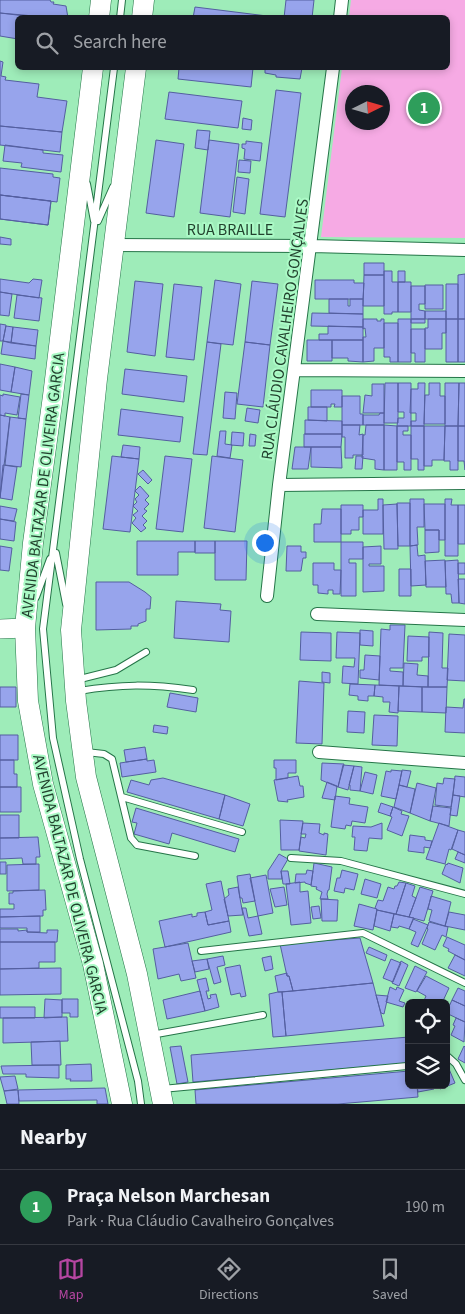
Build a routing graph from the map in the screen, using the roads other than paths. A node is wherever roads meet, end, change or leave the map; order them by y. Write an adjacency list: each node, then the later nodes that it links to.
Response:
1 (101, 0): 5 (main road)
2 (122, 0): 6 (lane)
3 (144, 0): 7 (main road)
4 (342, 0): 8 (street)
5 (99, 15)
6 (120, 15)
7 (142, 15)
8 (340, 15)
9 (93, 70): 13 (main road, AVENIDA BALTAZAR DE OLIVEIRA GARCIA)
10 (114, 70): 15 (lane)
11 (136, 70): 14 (main road)
12 (334, 70): 17 (street, RUA CLÁUDIO CAVALHEIRO GONÇALVES)
13 (82, 158): 15 (lane); 27 (main road, AVENIDA BALTAZAR DE OLIVEIRA GARCIA)
14 (124, 163): 15 (lane); 16 (main road)
15 (95, 227): 23 (lane)
16 (114, 245): 17 (street, RUA BRAILLE); 29 (main road)
17 (312, 246): 18 (street, RUA BRAILLE); 19 (street, RUA CLÁUDIO CAVALHEIRO GONÇALVES)
18 (465, 250)
19 (295, 370): 20 (street); 22 (street, RUA CLÁUDIO CAVALHEIRO GONÇALVES)
20 (465, 372)
21 (465, 483): 22 (street)
22 (279, 485): 24 (street, RUA CLÁUDIO CAVALHEIRO GONÇALVES)
23 (54, 546): 27 (lane); 29 (lane); 50 (lane)
24 (267, 596)
25 (317, 614): 26 (street)
26 (465, 620)
27 (25, 628): 28 (street); 49 (main road, AVENIDA BALTAZAR DE OLIVEIRA GARCIA)
28 (0, 629)
29 (71, 630): 31 (main road)
30 (146, 652): 31 (lane)
31 (74, 686): 32 (lane); 33 (main road)
32 (193, 690)
33 (82, 751): 36 (lane); 44 (main road)
34 (319, 752): 35 (street)
35 (465, 763)
36 (122, 798): 37 (lane); 38 (lane)
37 (242, 832)
38 (195, 856)
39 (292, 858): 40 (lane)
40 (465, 894)
41 (201, 950): 42 (lane)
42 (465, 983)
43 (263, 1015): 44 (lane)
44 (150, 1035): 48 (main road)
45 (450, 1059): 47 (lane)
46 (405, 1066): 48 (lane)
47 (465, 1080)
48 (162, 1097)
49 (122, 1104)
50 (141, 1104)

